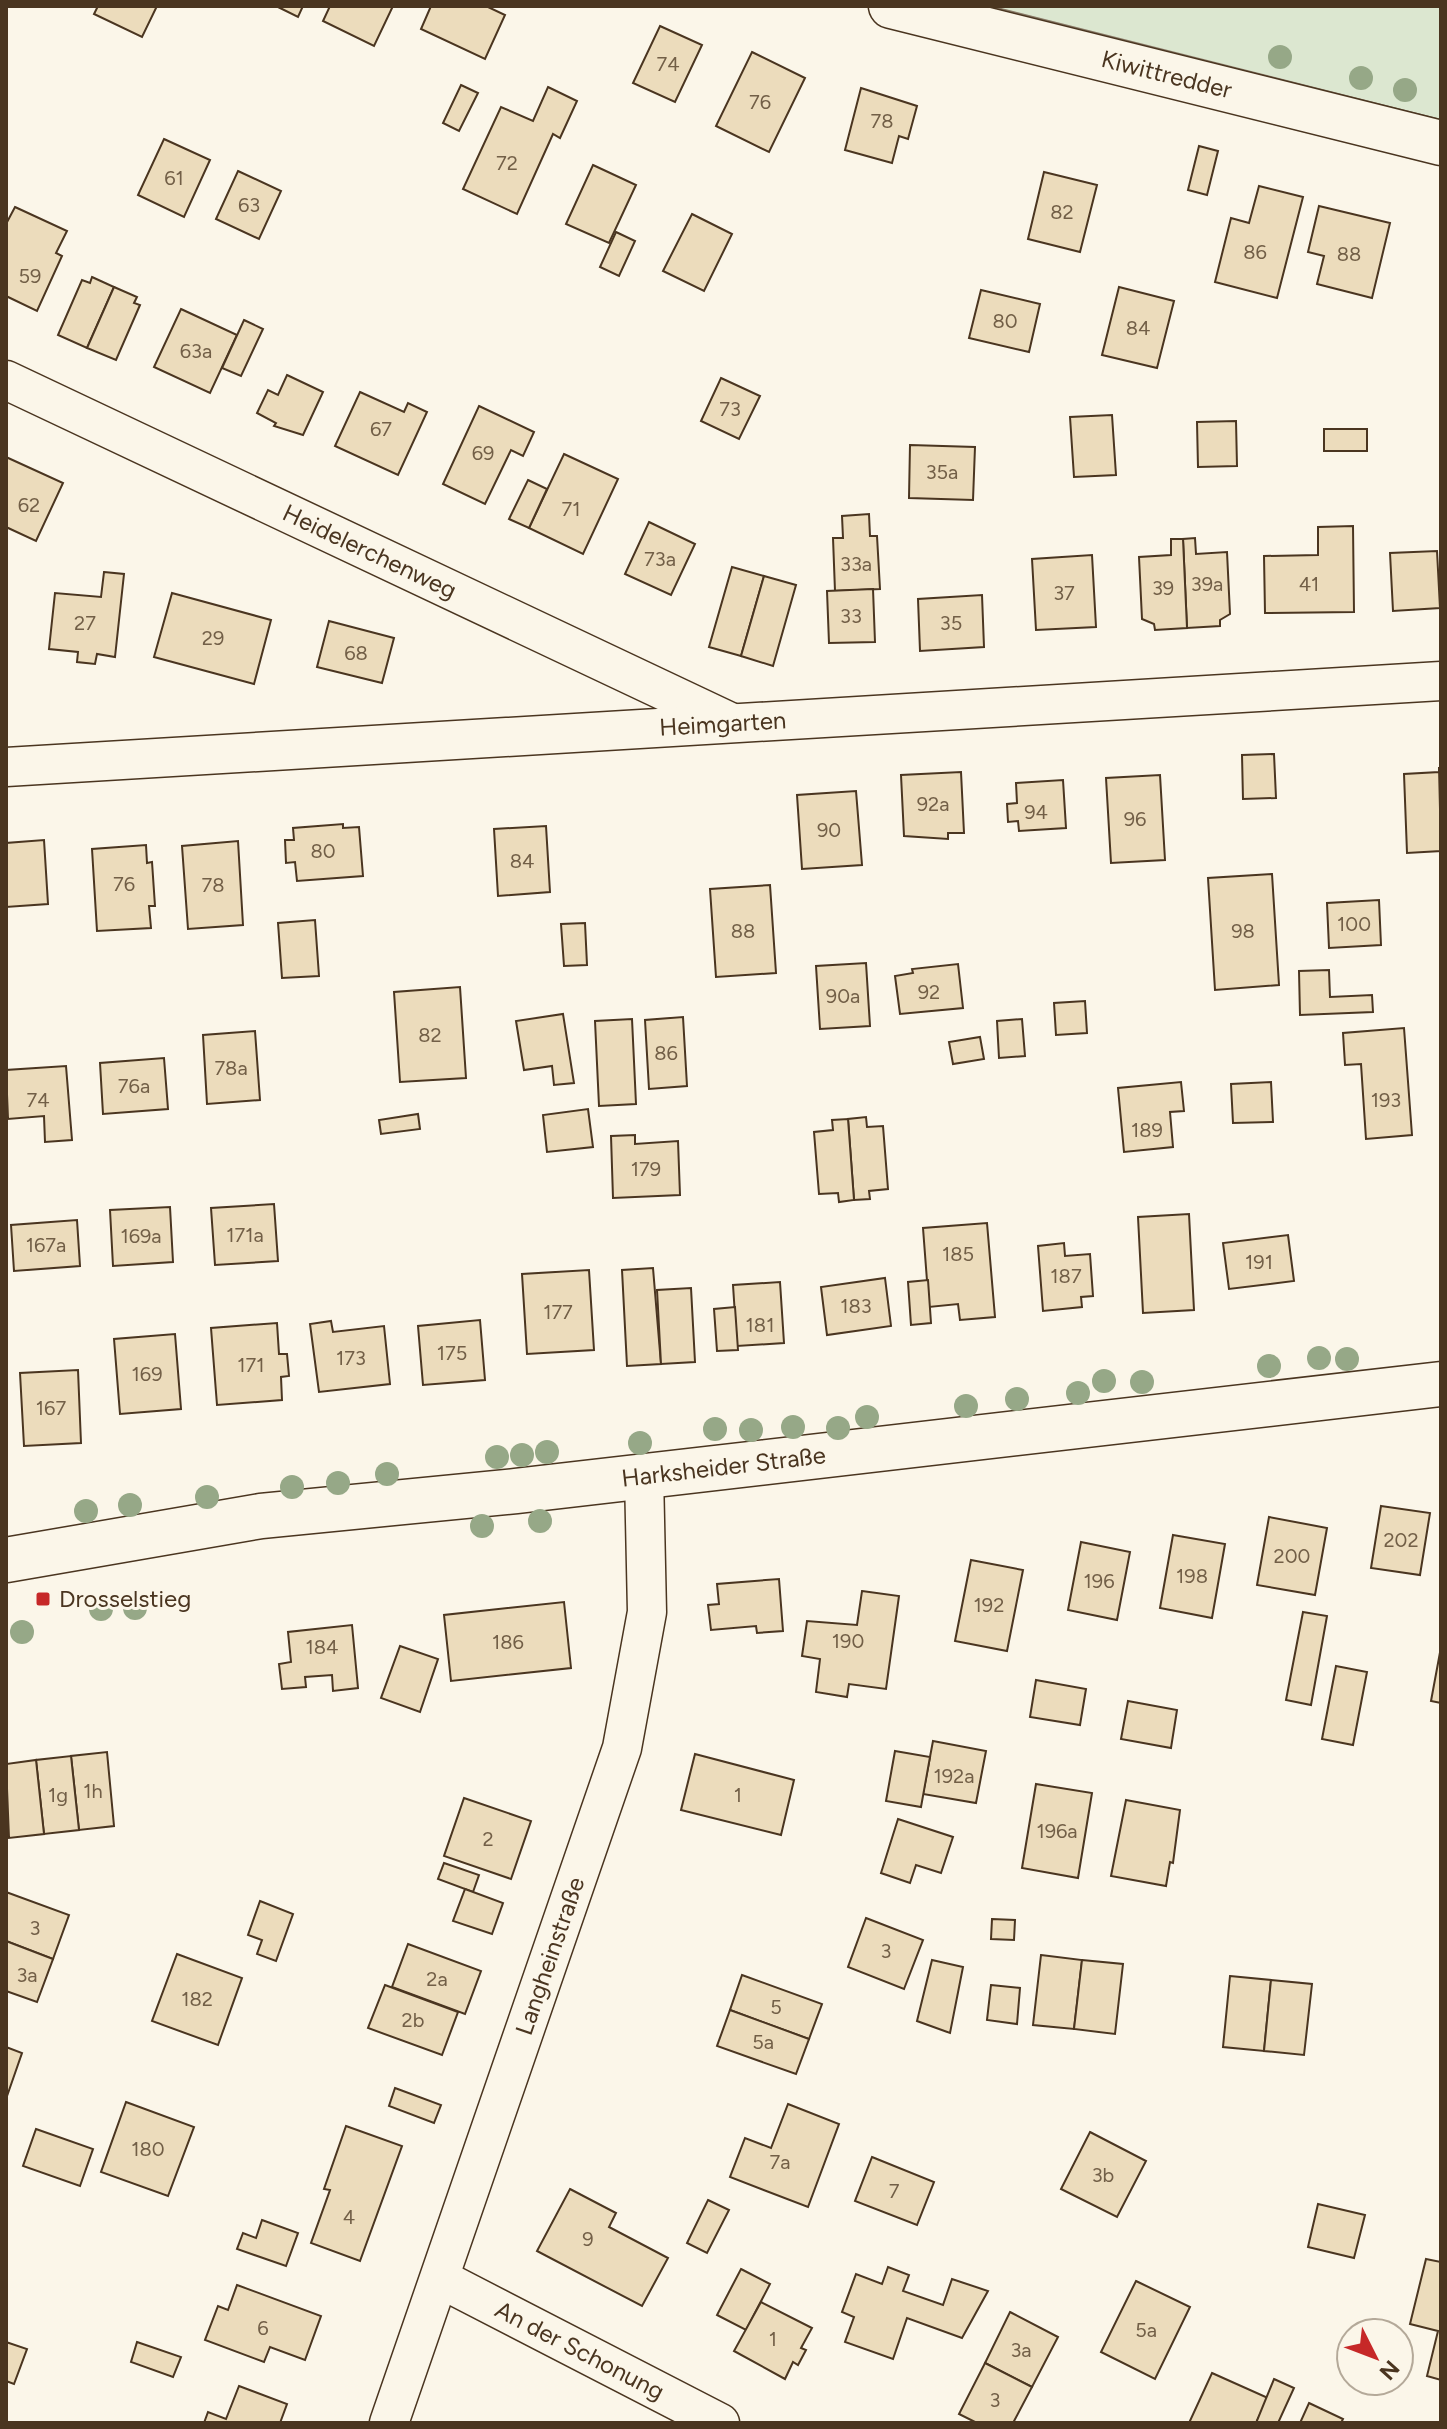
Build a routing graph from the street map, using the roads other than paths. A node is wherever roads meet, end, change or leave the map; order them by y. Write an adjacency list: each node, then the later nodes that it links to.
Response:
1 (891, 6): 2 (main road, Kiwittredder)
2 (1441, 143)
3 (6, 380): 5 (street, Heidelerchenweg)
4 (1441, 681): 5 (street, Heimgarten)
5 (732, 723): 6 (street, Heimgarten)
6 (6, 767)
7 (1441, 1384): 8 (main road, Harksheider Straße)
8 (644, 1475): 9 (main road, Harksheider Straße); 10 (street, Langheinstraße)
9 (6, 1560)
10 (441, 2279): 11 (street, Langheinstraße); 12 (street, An der Schonung)
11 (389, 2423)
12 (720, 2423)

